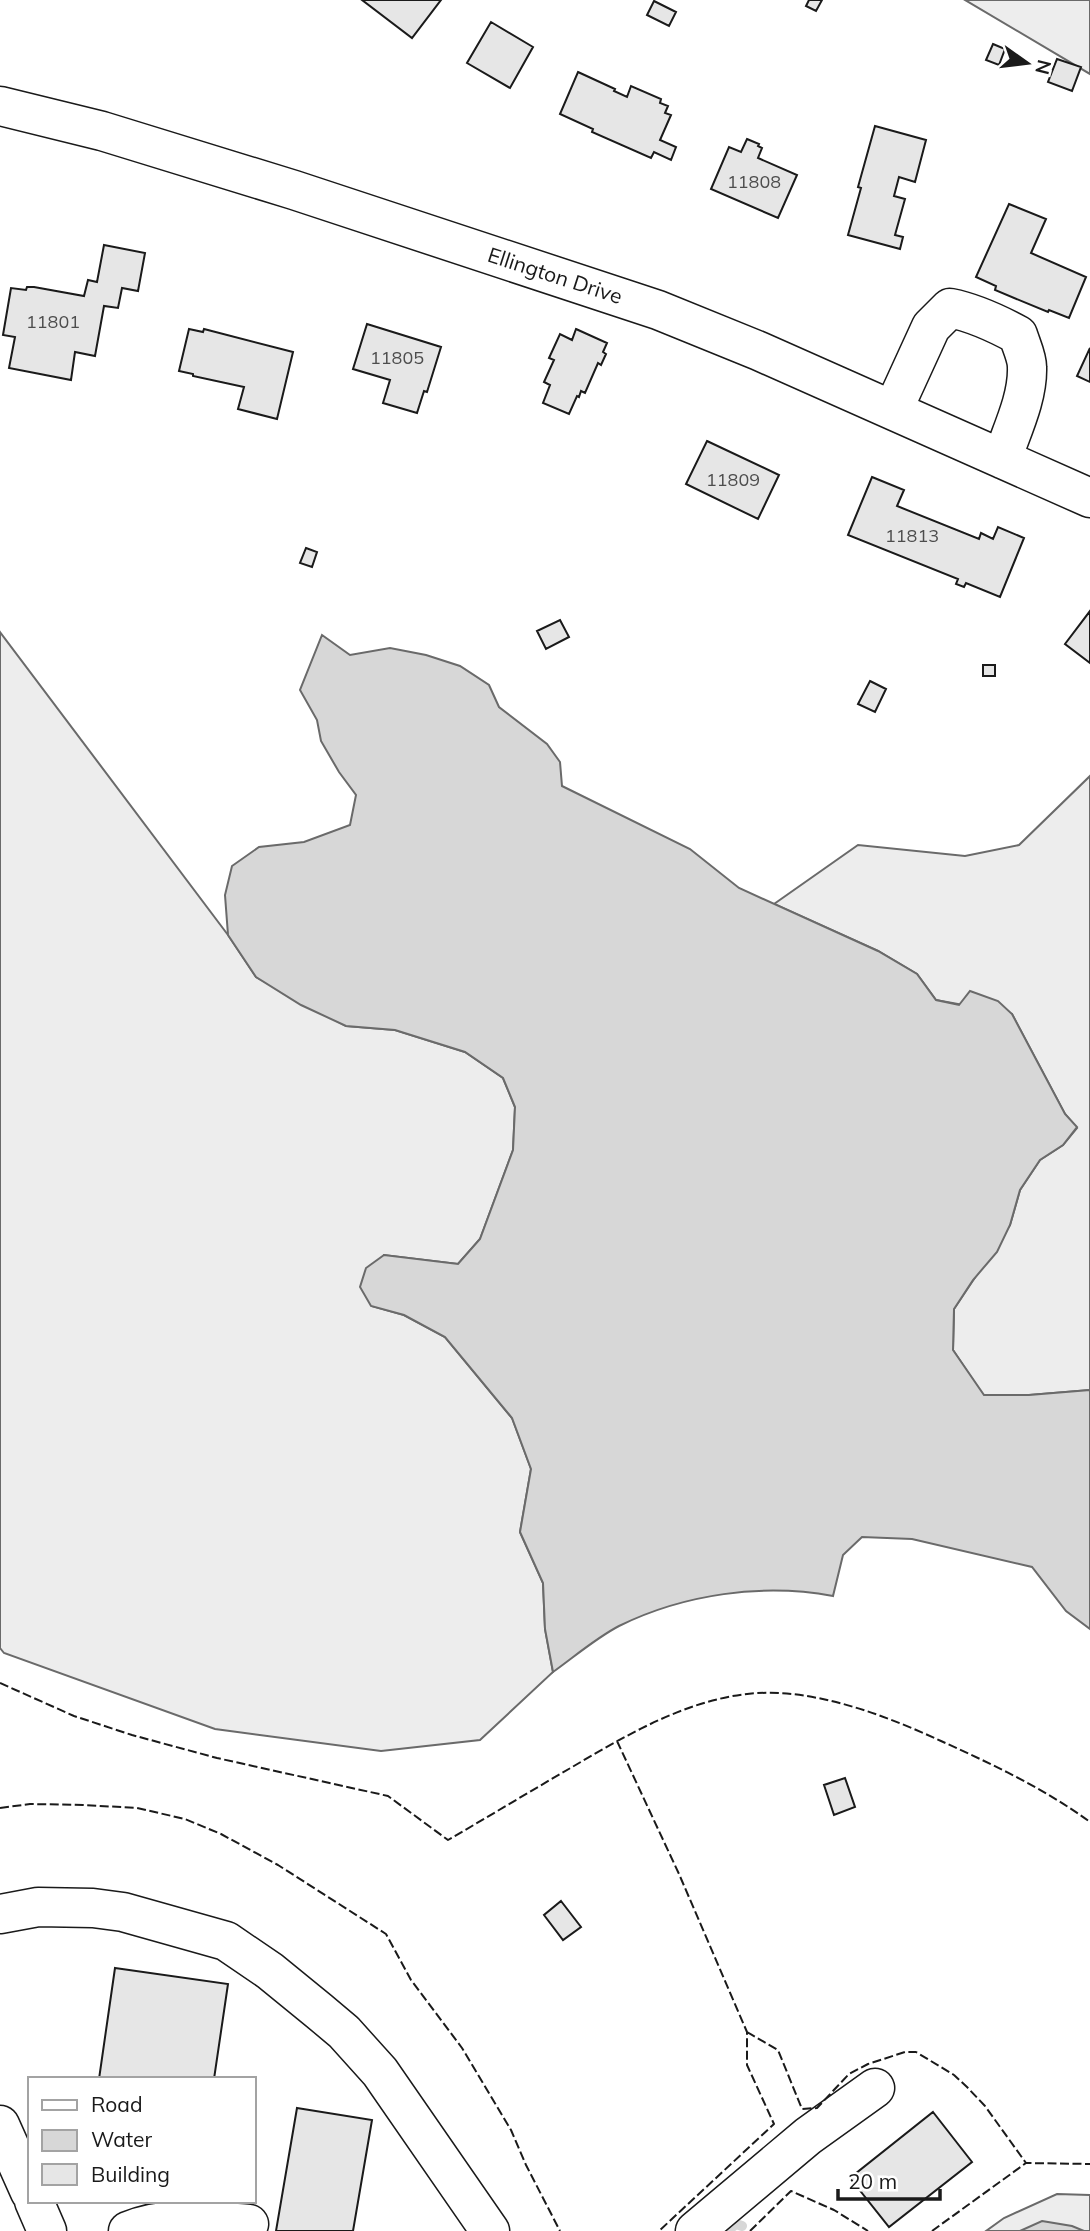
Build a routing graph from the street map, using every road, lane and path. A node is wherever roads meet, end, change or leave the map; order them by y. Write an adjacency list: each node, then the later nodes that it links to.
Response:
1 (0, 106): 2 (street, Ellington Drive)
2 (893, 410): 3 (street, Ellington Drive); 3 (street)
3 (1002, 459): 4 (street, Ellington Drive)
4 (1090, 498)
5 (0, 1914): 13 (street)
6 (875, 2088): 14 (street)
7 (0, 2125): 8 (street)
8 (28, 2188)
9 (35, 2203): 11 (street)
10 (249, 2224): 12 (street)
11 (47, 2231)
12 (128, 2231)
13 (490, 2231)
14 (695, 2231)

